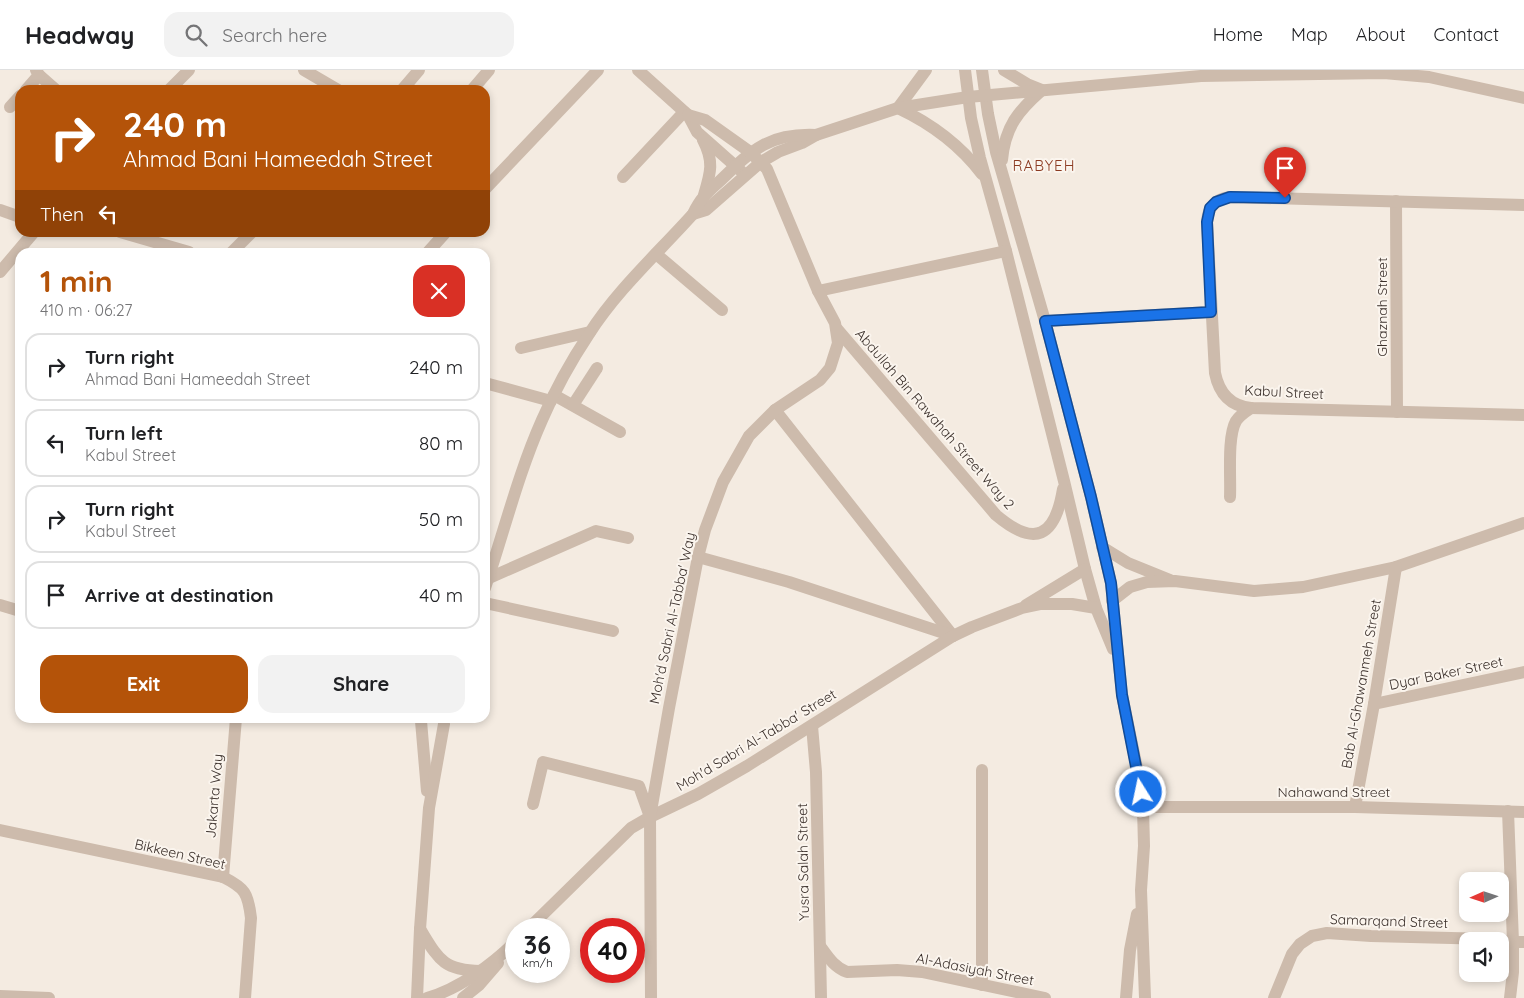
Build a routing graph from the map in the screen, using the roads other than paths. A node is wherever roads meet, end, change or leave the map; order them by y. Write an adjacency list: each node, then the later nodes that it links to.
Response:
1 (189, 70): 16 (street)
2 (304, 70): 17 (street)
3 (419, 70): 18 (street)
4 (489, 70): 19 (street)
5 (598, 70): 36 (street)
6 (638, 70): 27 (street)
7 (926, 70): 26 (street)
8 (965, 70): 22 (street)
9 (982, 70): 21 (street)
10 (1004, 70): 20 (street)
11 (1406, 72): 13 (street); 23 (street)
12 (38, 73): 14 (street); 15 (street)
13 (1192, 74): 20 (street)
14 (30, 85)
15 (51, 85)
16 (174, 85)
17 (330, 85)
18 (406, 85)
19 (476, 85)
20 (1042, 90): 21 (street); 33 (street)
21 (985, 95): 22 (street); 33 (street)
22 (968, 97): 26 (street); 35 (street)
23 (1524, 98)
24 (15, 102): 25 (street)
25 (10, 107)
26 (898, 108): 28 (street); 35 (street)
27 (686, 114): 29 (street); 30 (street); 34 (street)
28 (816, 134): 30 (street); 31 (street)
29 (701, 135): 32 (street); 37 (street)
30 (750, 152): 31 (street); 32 (street)
31 (760, 162): 32 (street); 55 (street)
32 (740, 170): 37 (street); 41 (street)
33 (1002, 170): 58 (street)
34 (623, 177)
35 (986, 178): 51 (street)
36 (490, 180)
37 (704, 196): 41 (street)
38 (1396, 201): 39 (street, Kabul Street); 57 (street, Kabul Street); 68 (street, Ghaznah Street)
39 (1524, 205)
40 (0, 210): 42 (street)
41 (694, 214): 53 (street)
42 (15, 215)
43 (30, 237): 47 (street)
44 (137, 237): 48 (street)
45 (247, 237): 49 (street)
46 (442, 237): 50 (street)
47 (20, 248)
48 (175, 248)
49 (236, 248)
50 (432, 248)
51 (1006, 251): 55 (street); 71 (street)
52 (15, 254): 54 (street)
53 (656, 254): 56 (street); 60 (street)
54 (0, 272)
55 (818, 291): 59 (street)
56 (722, 310)
57 (1211, 312): 58 (street); 66 (street, Kabul Street)
58 (1045, 321): 75 (street)
59 (837, 329): 67 (street, Moh'd Sabri Al-Tabba' Way); 71 (street, Abdullah Bin Rawahah Street Way 2)
60 (590, 332): 61 (street); 64 (street)
61 (521, 348)
62 (597, 368): 65 (street)
63 (490, 384): 64 (street)
64 (553, 398): 65 (street); 76 (street)
65 (573, 405): 70 (street)
66 (1251, 408): 68 (street, Kabul Street); 72 (street)
67 (775, 410): 77 (street, Moh'd Sabri Al-Tabba' Way); 89 (street)
68 (1397, 412): 69 (street, Kabul Street)
69 (1524, 415)
70 (620, 432)
71 (1064, 482): 79 (street)
72 (1230, 497)
73 (1524, 523): 78 (street)
74 (628, 538): 80 (street)
75 (1102, 547): 81 (street); 82 (street)
76 (490, 555)
77 (698, 557): 89 (street); 106 (street, Moh'd Sabri Al-Tabba' Way)
78 (1396, 567): 81 (street); 92 (street, Bab Al-Ghawanmeh Street)
79 (1085, 569): 85 (street, Moh'd Sabri Al-Tabba' Street); 86 (street)
80 (490, 582)
81 (1175, 582): 82 (street)
82 (1112, 601): 90 (street)
83 (490, 604): 88 (street)
84 (0, 605): 87 (street)
85 (1022, 608): 86 (street, Moh'd Sabri Al-Tabba' Street); 89 (street, Moh'd Sabri Al-Tabba' Street)
86 (1096, 608): 90 (street)
87 (15, 610)
88 (613, 631)
89 (953, 636): 98 (street, Moh'd Sabri Al-Tabba' Street)
90 (1118, 663): 102 (street)
91 (1524, 672): 92 (street, Dyar Baker Street)
92 (1374, 704): 101 (street, Bab Al-Ghawanmeh Street)
93 (236, 723): 108 (street, Jakarta Way)
94 (419, 723): 103 (street)
95 (426, 723): 96 (street)
96 (442, 723)
97 (447, 723): 103 (street)
98 (812, 726): 106 (street, Moh'd Sabri Al-Tabba' Street); 113 (street, Yusra Salah Street)
99 (982, 770): 117 (street)
100 (533, 804): 106 (street)
101 (1355, 806): 102 (street, Nahawand Street); 104 (street, Nahawand Street)
102 (1143, 807): 109 (street)
103 (428, 808): 111 (street)
104 (1508, 811): 105 (street, Nahawand Street); 112 (street)
105 (1524, 812)
106 (650, 817): 110 (street, Moh'd Sabri Al-Tabba' Street); 124 (street)
107 (0, 830): 108 (street, Bikkeen Street)
108 (223, 878): 121 (street, Bikkeen Street)
109 (1141, 890): 127 (street); 128 (street)
110 (539, 918)
111 (420, 929): 116 (street); 122 (street)
112 (1519, 942): 129 (street, Samarqand Street); 130 (street)
113 (820, 946): 117 (street, Al-Adasiyah Street); 125 (street, Yusra Salah Street)
114 (505, 951): 116 (street)
115 (505, 954): 119 (street)
116 (480, 971): 123 (street)
117 (982, 985): 126 (street, Al-Adasiyah Street)
118 (0, 996): 120 (street)
119 (465, 997)
120 (49, 998)
121 (245, 998)
122 (417, 998)
123 (428, 998)
124 (651, 998)
125 (820, 998)
126 (1045, 998)
127 (1126, 998)
128 (1145, 998)
129 (1274, 998)
130 (1510, 998)

